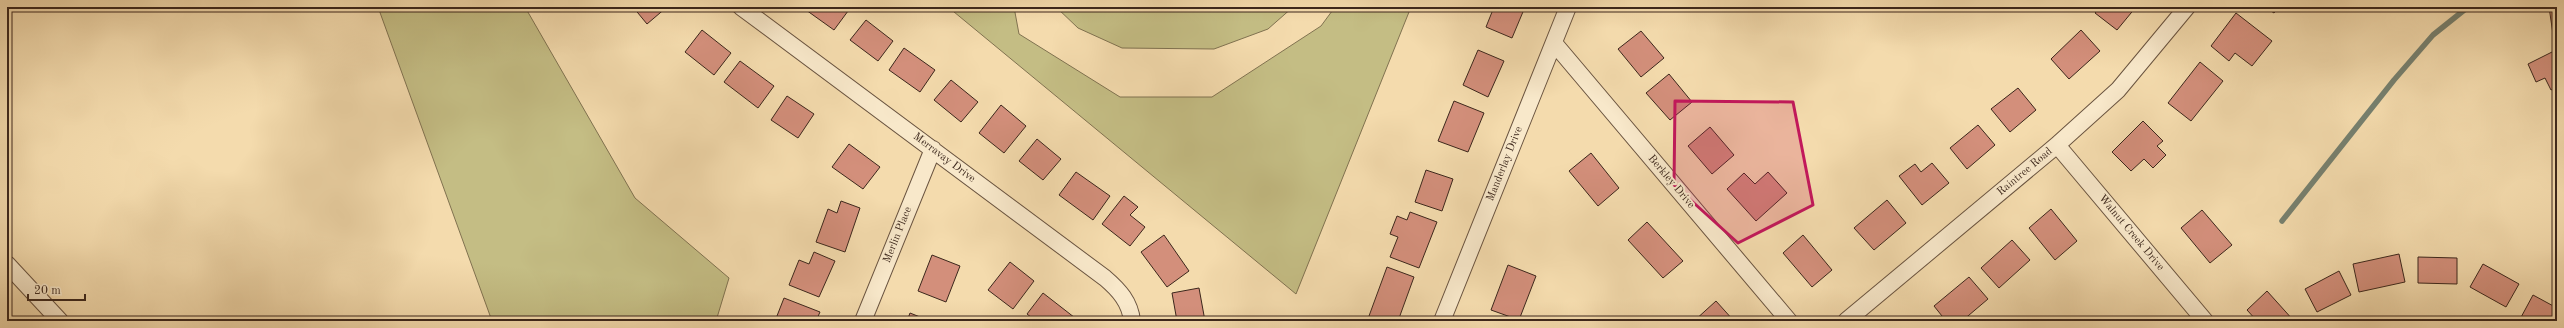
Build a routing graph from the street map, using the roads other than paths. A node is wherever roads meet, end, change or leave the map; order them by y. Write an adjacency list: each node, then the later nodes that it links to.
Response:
1 (741, 7): 6 (street, Merravay Drive)
2 (1568, 7): 4 (street, Manderlay Drive)
3 (2187, 7): 5 (street, Raintree Road)
4 (1554, 43): 11 (street, Manderlay Drive); 12 (street, Berkley Drive)
5 (2057, 145): 13 (street, Raintree Road); 14 (street, Walnut Creek Drive)
6 (933, 149): 9 (street, Merlin Place); 10 (street, Merravay Drive)
7 (7, 264): 8 (street)
8 (60, 321)
9 (863, 321)
10 (1132, 321)
11 (1442, 321)
12 (1790, 321)
13 (1846, 321)
14 (2205, 321)

